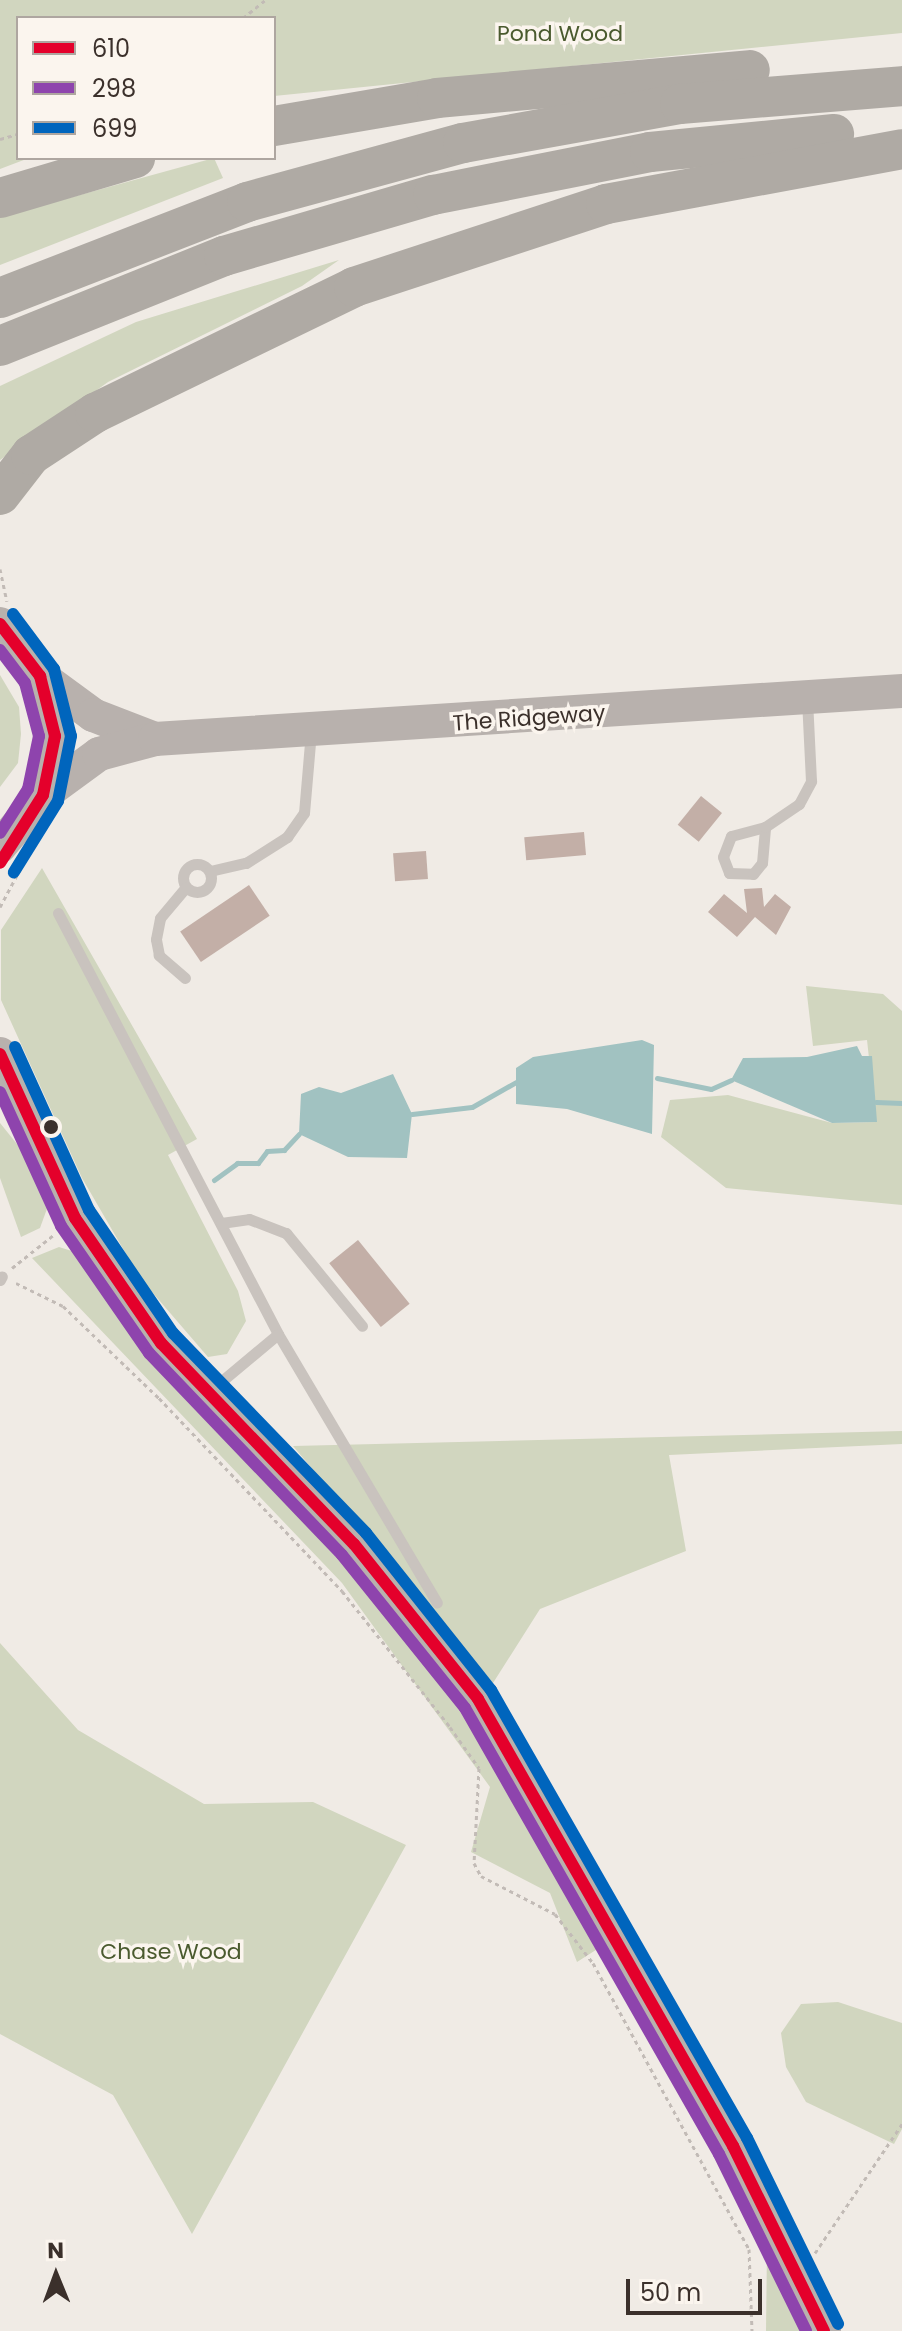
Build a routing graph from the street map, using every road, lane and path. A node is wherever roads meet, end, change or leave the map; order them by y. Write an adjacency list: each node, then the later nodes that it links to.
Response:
1 (265, 0): 2 (path)
2 (245, 16)
3 (902, 75): 5 (highway)
4 (902, 86): 10 (highway)
5 (276, 126)
6 (902, 130): 11 (highway)
7 (902, 149): 12 (highway)
8 (128, 160): 9 (highway)
9 (0, 198)
10 (0, 298)
11 (0, 346)
12 (0, 495)
13 (0, 624): 14 (main road)
14 (40, 676): 18 (main road, The Ridgeway); 19 (main road)
15 (902, 691): 16 (main road, The Ridgeway)
16 (807, 699): 17 (main road, The Ridgeway); 20 (lane)
17 (311, 730): 18 (main road, The Ridgeway); 22 (lane)
18 (155, 739): 19 (main road, The Ridgeway)
19 (43, 795): 21 (main road)
20 (765, 827): 20 (lane)
21 (12, 847): 24 (path)
22 (210, 871): 23 (lane); 23 (lane)
23 (186, 887): 26 (lane)
24 (0, 907)
25 (58, 913): 29 (lane)
26 (185, 978)
27 (0, 1054): 28 (main road)
28 (75, 1218): 30 (path); 33 (main road)
29 (221, 1223): 31 (lane); 32 (lane)
30 (1, 1278): 37 (path)
31 (362, 1326)
32 (278, 1334): 33 (lane); 34 (lane)
33 (208, 1393): 36 (main road)
34 (437, 1603)
35 (902, 2124): 36 (path)
36 (797, 2269): 38 (main road)
37 (752, 2331)
38 (824, 2331)

